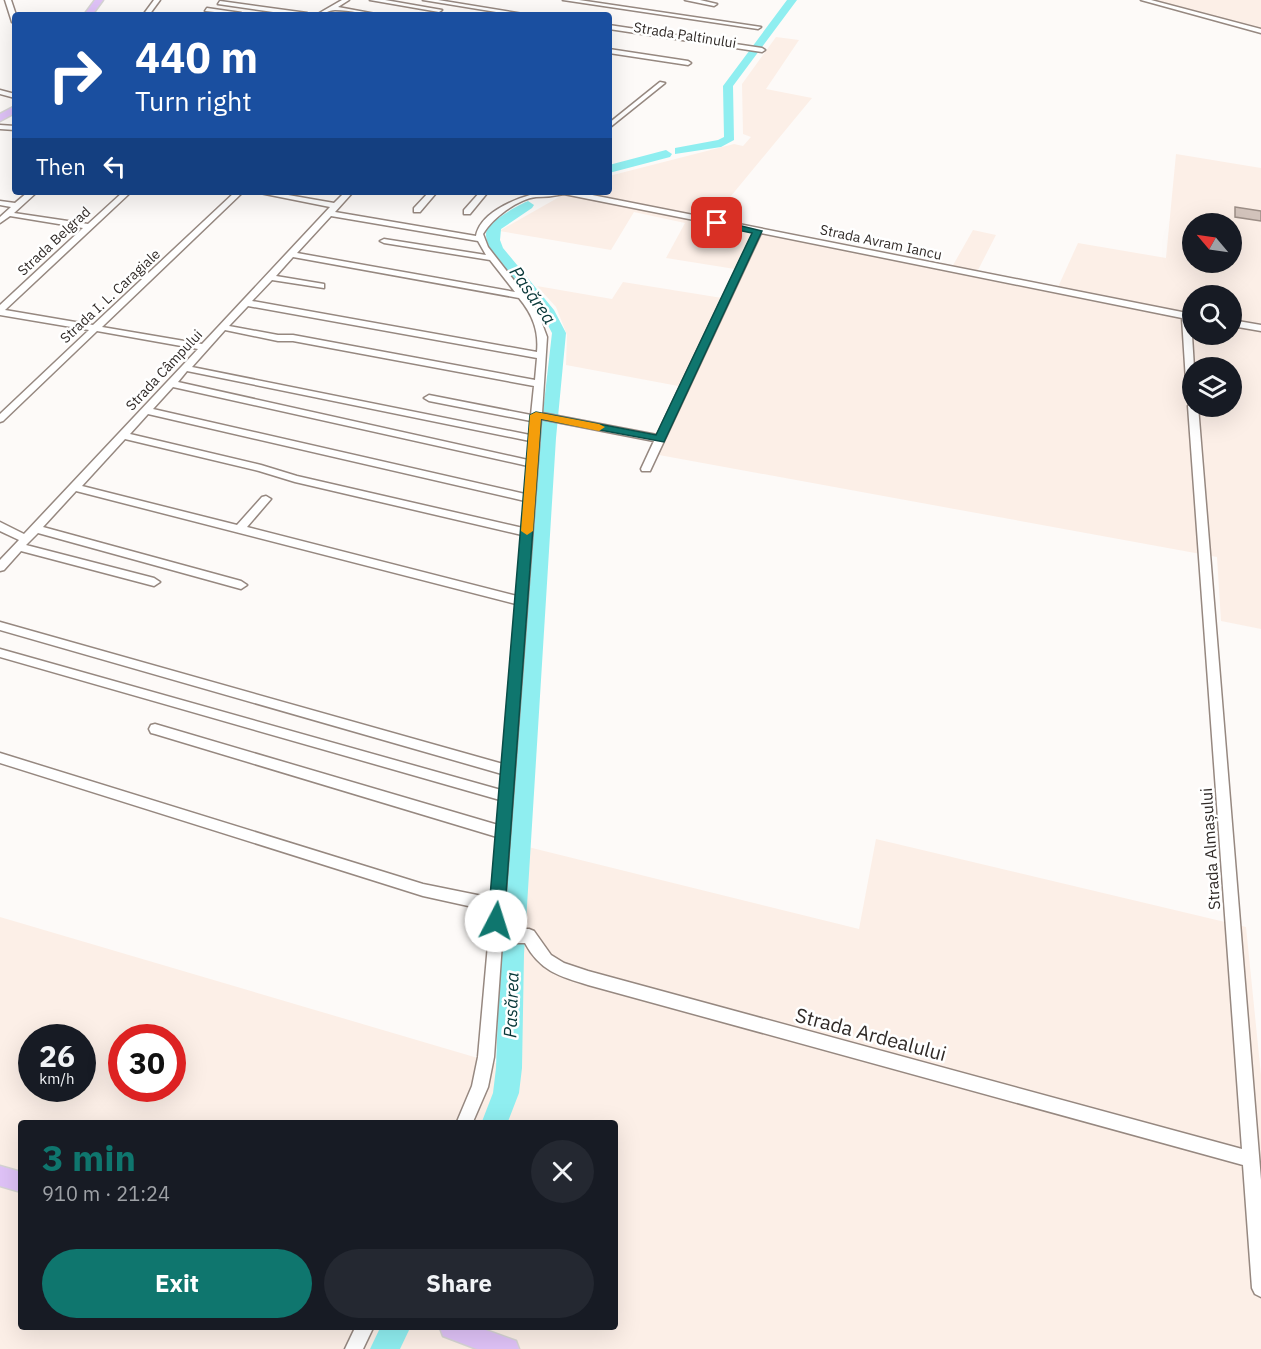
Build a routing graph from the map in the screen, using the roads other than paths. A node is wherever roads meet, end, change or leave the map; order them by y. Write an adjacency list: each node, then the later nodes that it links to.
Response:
1 (8, 0): 12 (street)
2 (230, 0): 9 (street)
3 (346, 0): 11 (street)
4 (373, 0): 18 (street)
5 (426, 0): 19 (street)
6 (566, 0): 22 (street)
7 (688, 0): 10 (street)
8 (1144, 0): 23 (street)
9 (220, 3): 14 (street); 15 (street)
10 (714, 4)
11 (332, 8): 16 (street); 17 (street)
12 (12, 11): 13 (street); 20 (street)
13 (0, 12)
14 (206, 12)
15 (285, 12)
16 (325, 12)
17 (358, 12)
18 (452, 12)
19 (506, 12)
20 (12, 22)
21 (612, 27): 24 (street)
22 (758, 27)
23 (1261, 31)
24 (762, 50)
25 (612, 51): 26 (street)
26 (688, 63)
27 (662, 83): 28 (street)
28 (612, 124)
29 (30, 195): 39 (street)
30 (124, 195): 45 (street, Strada Belgrad)
31 (236, 195): 59 (street, Strada I. L. Caragiale)
32 (271, 195): 40 (street)
33 (346, 195): 40 (street, Strada Câmpului)
34 (430, 195): 41 (street)
35 (482, 195): 42 (street)
36 (530, 195): 47 (street, Strada Avram Iancu)
37 (580, 195): 46 (street, Strada Avram Iancu)
38 (0, 203): 39 (street)
39 (18, 206): 43 (street)
40 (332, 210): 47 (street); 49 (street, Strada Câmpului)
41 (417, 210)
42 (468, 212)
43 (9, 214): 44 (street); 45 (street)
44 (0, 221)
45 (89, 227): 55 (street, Strada Belgrad)
46 (758, 231): 56 (street, Strada Avram Iancu); 73 (street)
47 (480, 239): 50 (street)
48 (384, 241): 50 (street)
49 (291, 254): 51 (street, Strada Câmpului); 53 (street)
50 (492, 258): 53 (street)
51 (270, 277): 52 (street); 54 (street, Strada Câmpului)
52 (321, 286)
53 (521, 296): 62 (street)
54 (246, 303): 58 (street, Strada Câmpului); 62 (street)
55 (0, 311): 59 (street)
56 (1182, 315)
57 (1242, 325): 60 (street)
58 (222, 327): 61 (street, Strada Câmpului); 65 (street)
59 (96, 328): 61 (street); 70 (street, Strada I. L. Caragiale)
60 (1261, 328)
61 (203, 347): 63 (street, Strada Câmpului)
62 (542, 356): 65 (street)
63 (184, 368): 64 (street, Strada Câmpului); 72 (street)
64 (170, 383): 67 (street, Strada Câmpului); 74 (street)
65 (540, 384): 68 (street)
66 (429, 398): 68 (street)
67 (145, 410): 71 (street, Strada Câmpului); 78 (street)
68 (543, 417): 72 (street); 73 (street)
69 (1194, 417): 100 (street, Strada Almașului)
70 (0, 419)
71 (122, 435): 76 (street, Strada Câmpului); 82 (street)
72 (534, 439): 74 (street)
73 (660, 439): 75 (street)
74 (533, 464): 78 (street)
75 (646, 469)
76 (73, 488): 80 (street, Strada Câmpului); 81 (street)
77 (266, 499): 81 (street)
78 (530, 499): 82 (street)
79 (0, 526): 83 (street)
80 (36, 529): 83 (street, Strada Câmpului); 86 (street)
81 (239, 530): 87 (street)
82 (527, 533): 87 (street)
83 (22, 543): 84 (street, Strada Câmpului); 85 (street)
84 (0, 567)
85 (154, 582)
86 (241, 585)
87 (522, 601): 93 (street)
88 (0, 626): 93 (street)
89 (0, 652): 95 (street)
90 (155, 729): 94 (street)
91 (196, 747): 94 (street)
92 (0, 758): 97 (street)
93 (508, 771): 95 (street)
94 (329, 781): 96 (street)
95 (507, 797): 96 (street)
96 (504, 833): 97 (street)
97 (498, 906): 98 (street)
98 (499, 936): 99 (street); 100 (street, Strada Ardealului)
99 (466, 1120)
100 (1250, 1159): 103 (street, Strada Almașului)
101 (0, 1176): 102 (main road)
102 (18, 1181)
103 (1261, 1288)
104 (363, 1330): 106 (street)
105 (456, 1330): 107 (main road)
106 (354, 1349)
107 (508, 1349)

